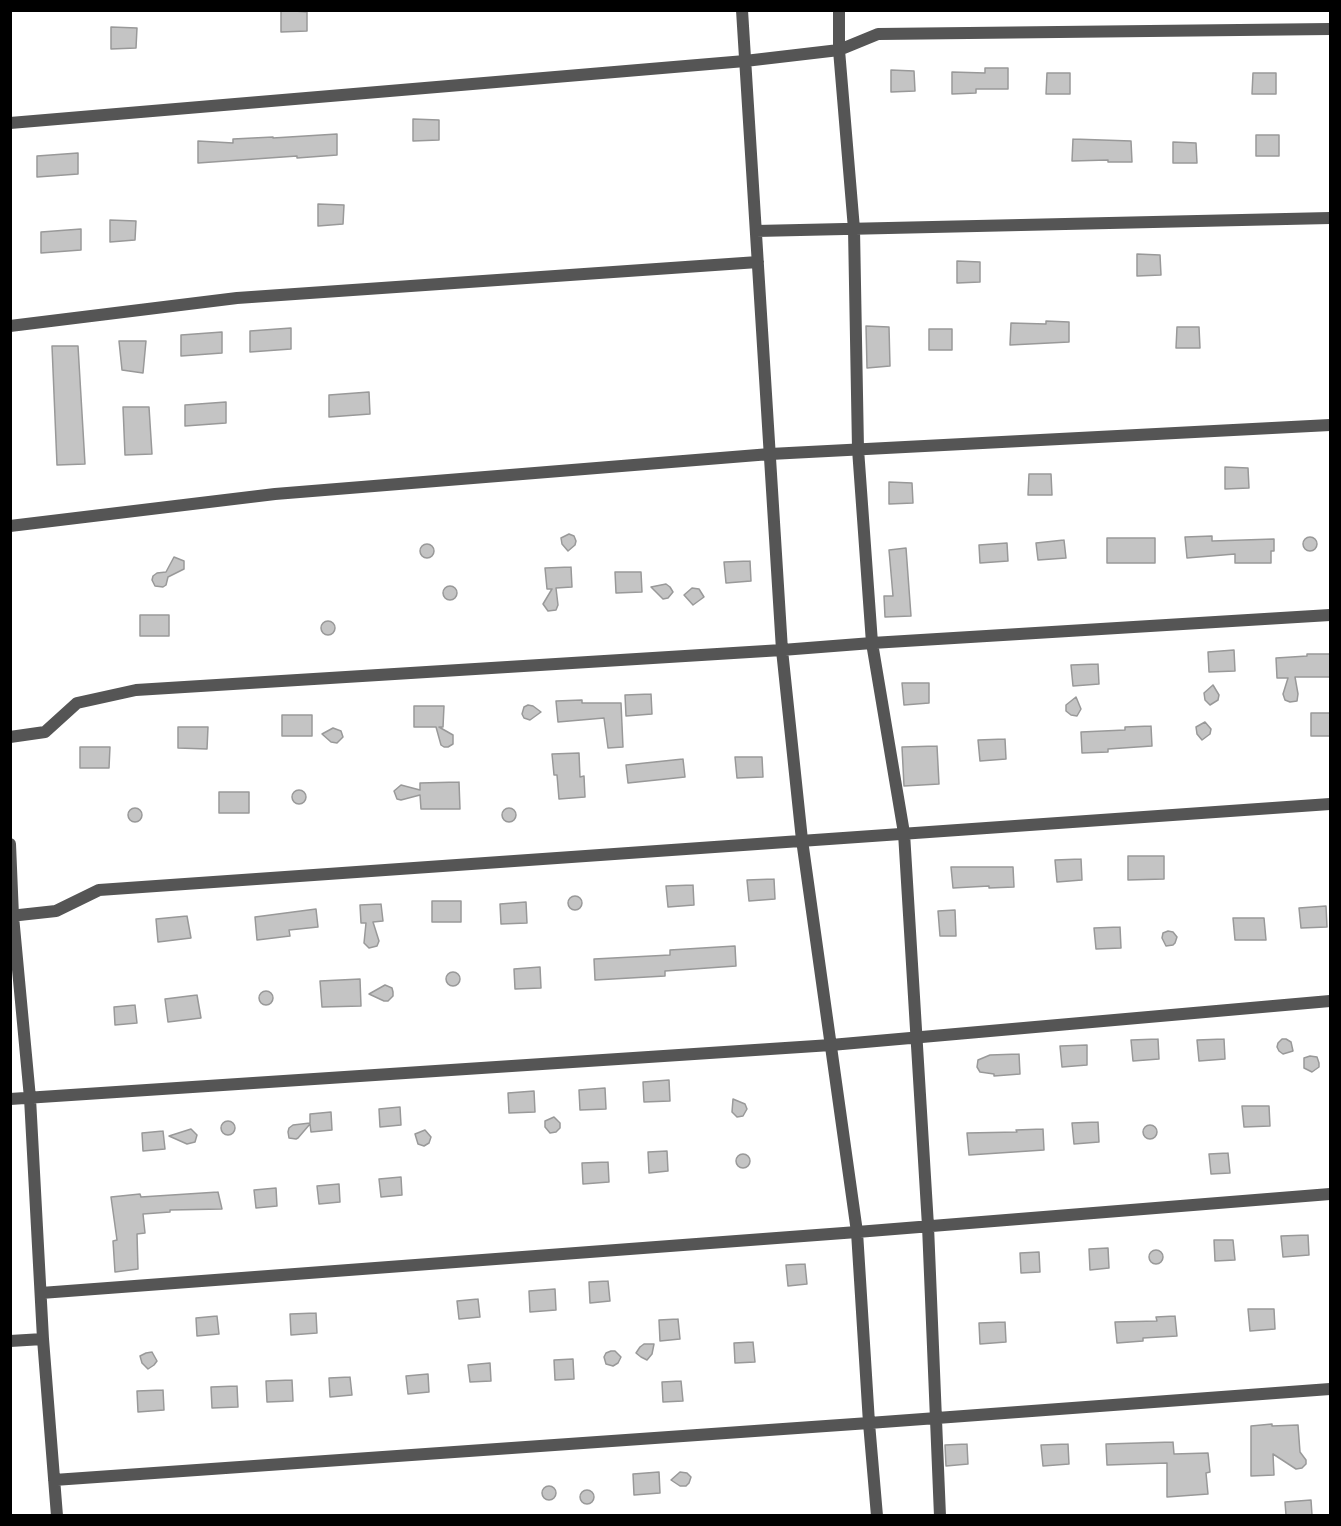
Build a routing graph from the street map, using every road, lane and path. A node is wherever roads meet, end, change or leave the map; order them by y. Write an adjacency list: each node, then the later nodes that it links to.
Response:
1 (742, 10): 5 (street)
2 (839, 10): 4 (street)
3 (1330, 29): 4 (street)
4 (839, 50): 5 (street); 8 (street)
5 (746, 61): 6 (street); 9 (street)
6 (10, 123)
7 (1330, 218): 8 (street)
8 (854, 229): 9 (street); 13 (street)
9 (756, 231): 10 (street)
10 (758, 262): 11 (street); 14 (street)
11 (10, 326)
12 (1330, 425): 13 (street)
13 (858, 449): 14 (street); 17 (street)
14 (771, 454): 15 (street); 18 (street)
15 (10, 526)
16 (1330, 615): 17 (street)
17 (872, 643): 18 (street); 21 (street)
18 (783, 650): 19 (street); 22 (street)
19 (10, 737)
20 (1330, 804): 21 (street)
21 (904, 833): 22 (street); 26 (street)
22 (802, 840): 24 (street); 27 (street)
23 (10, 844): 24 (street)
24 (12, 916): 28 (street)
25 (1330, 1001): 26 (street)
26 (917, 1038): 27 (street); 31 (street)
27 (831, 1045): 28 (street); 32 (street)
28 (30, 1098): 29 (street); 33 (street)
29 (10, 1099)
30 (1330, 1194): 31 (street)
31 (928, 1226): 32 (street); 37 (street)
32 (857, 1232): 33 (street); 38 (street)
33 (41, 1293): 34 (street)
34 (43, 1339): 35 (street); 39 (street)
35 (10, 1341)
36 (1330, 1389): 37 (street)
37 (937, 1418): 38 (street); 42 (street)
38 (869, 1423): 39 (street); 41 (street)
39 (54, 1480): 40 (street)
40 (57, 1515)
41 (877, 1515)
42 (940, 1515)

